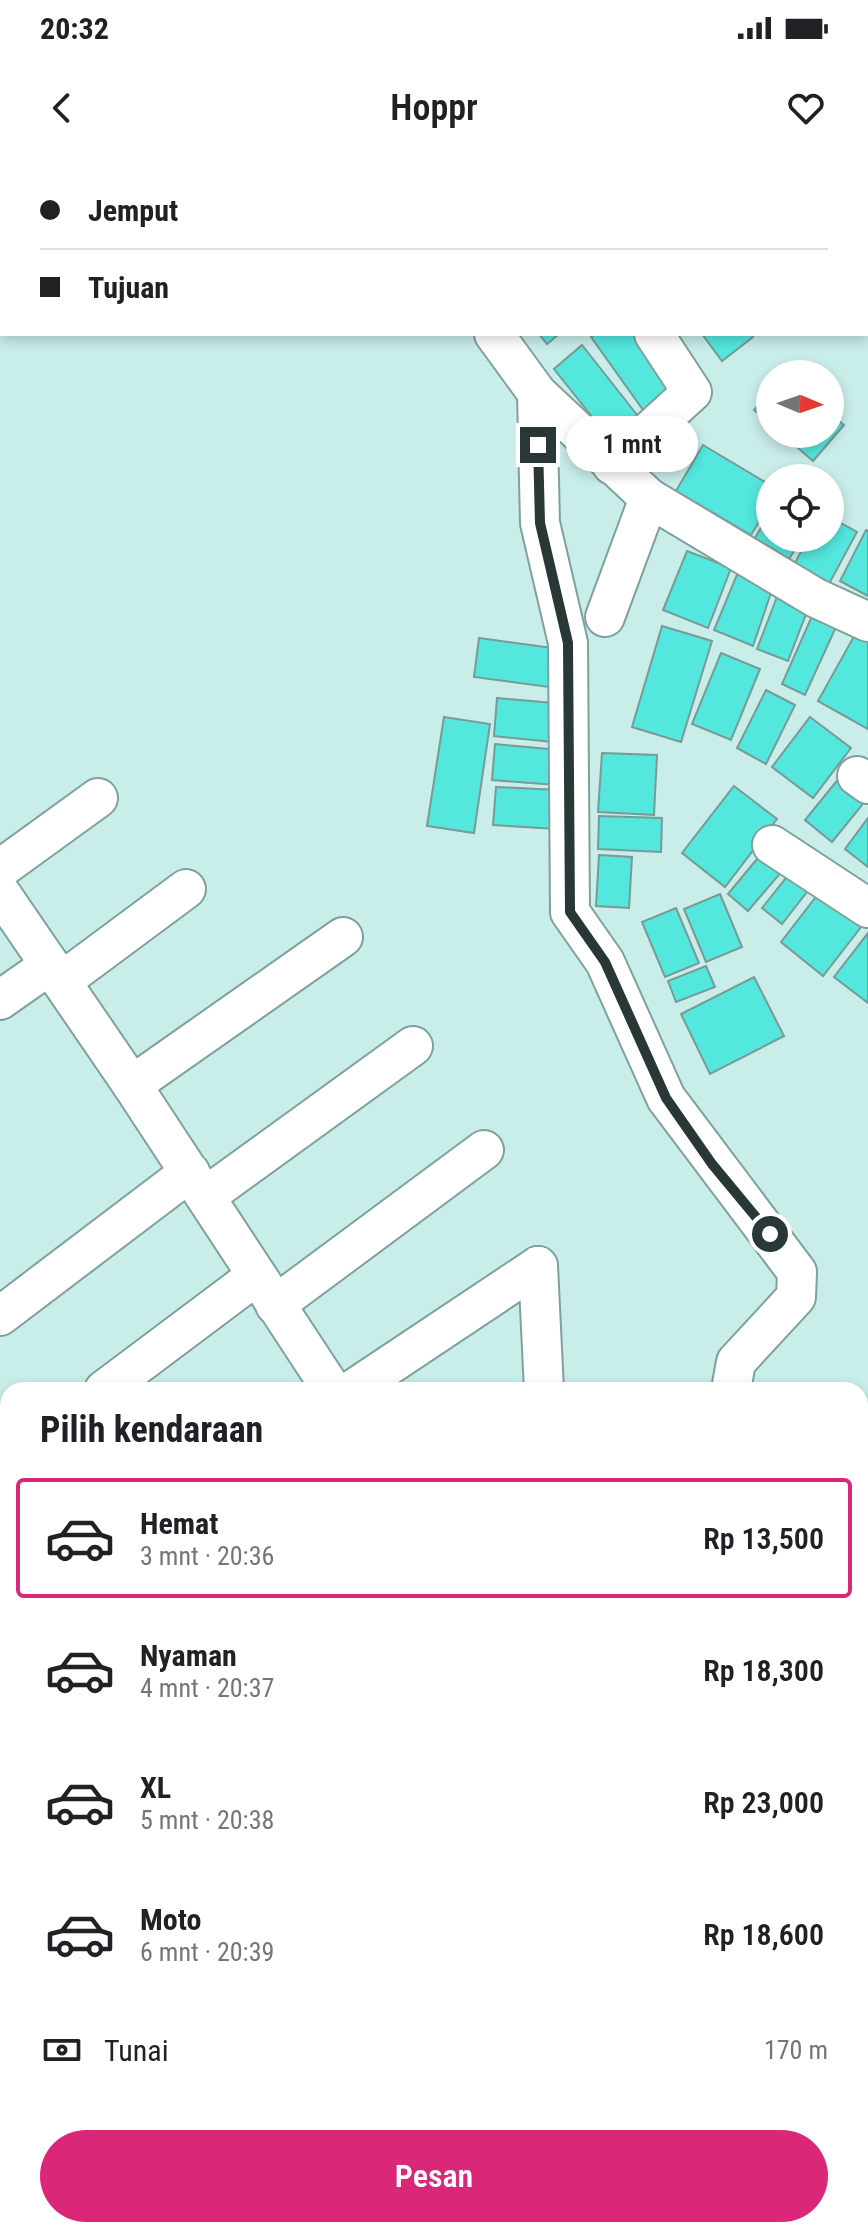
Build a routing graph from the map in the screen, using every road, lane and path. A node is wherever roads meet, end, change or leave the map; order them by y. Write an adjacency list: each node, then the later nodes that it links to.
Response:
1 (495, 336): 3 (street)
2 (655, 336): 4 (street)
3 (537, 393): 4 (street); 27 (street)
4 (612, 465): 5 (street)
5 (649, 498): 6 (street); 7 (street)
6 (605, 617)
7 (868, 622)
8 (98, 798): 10 (street)
9 (772, 845): 13 (street)
10 (0, 869)
11 (186, 889): 15 (street)
12 (0, 892): 15 (street)
13 (868, 908)
14 (343, 937): 18 (street)
15 (56, 973): 16 (street); 18 (street)
16 (0, 1000)
17 (413, 1046): 20 (street)
18 (132, 1085): 20 (street)
19 (484, 1150): 21 (street)
20 (198, 1184): 21 (street); 22 (street)
21 (266, 1290): 23 (street); 24 (street)
22 (0, 1316)
23 (117, 1382)
24 (327, 1382)
25 (364, 1382): 26 (street)
26 (544, 1382)
27 (732, 1382)

